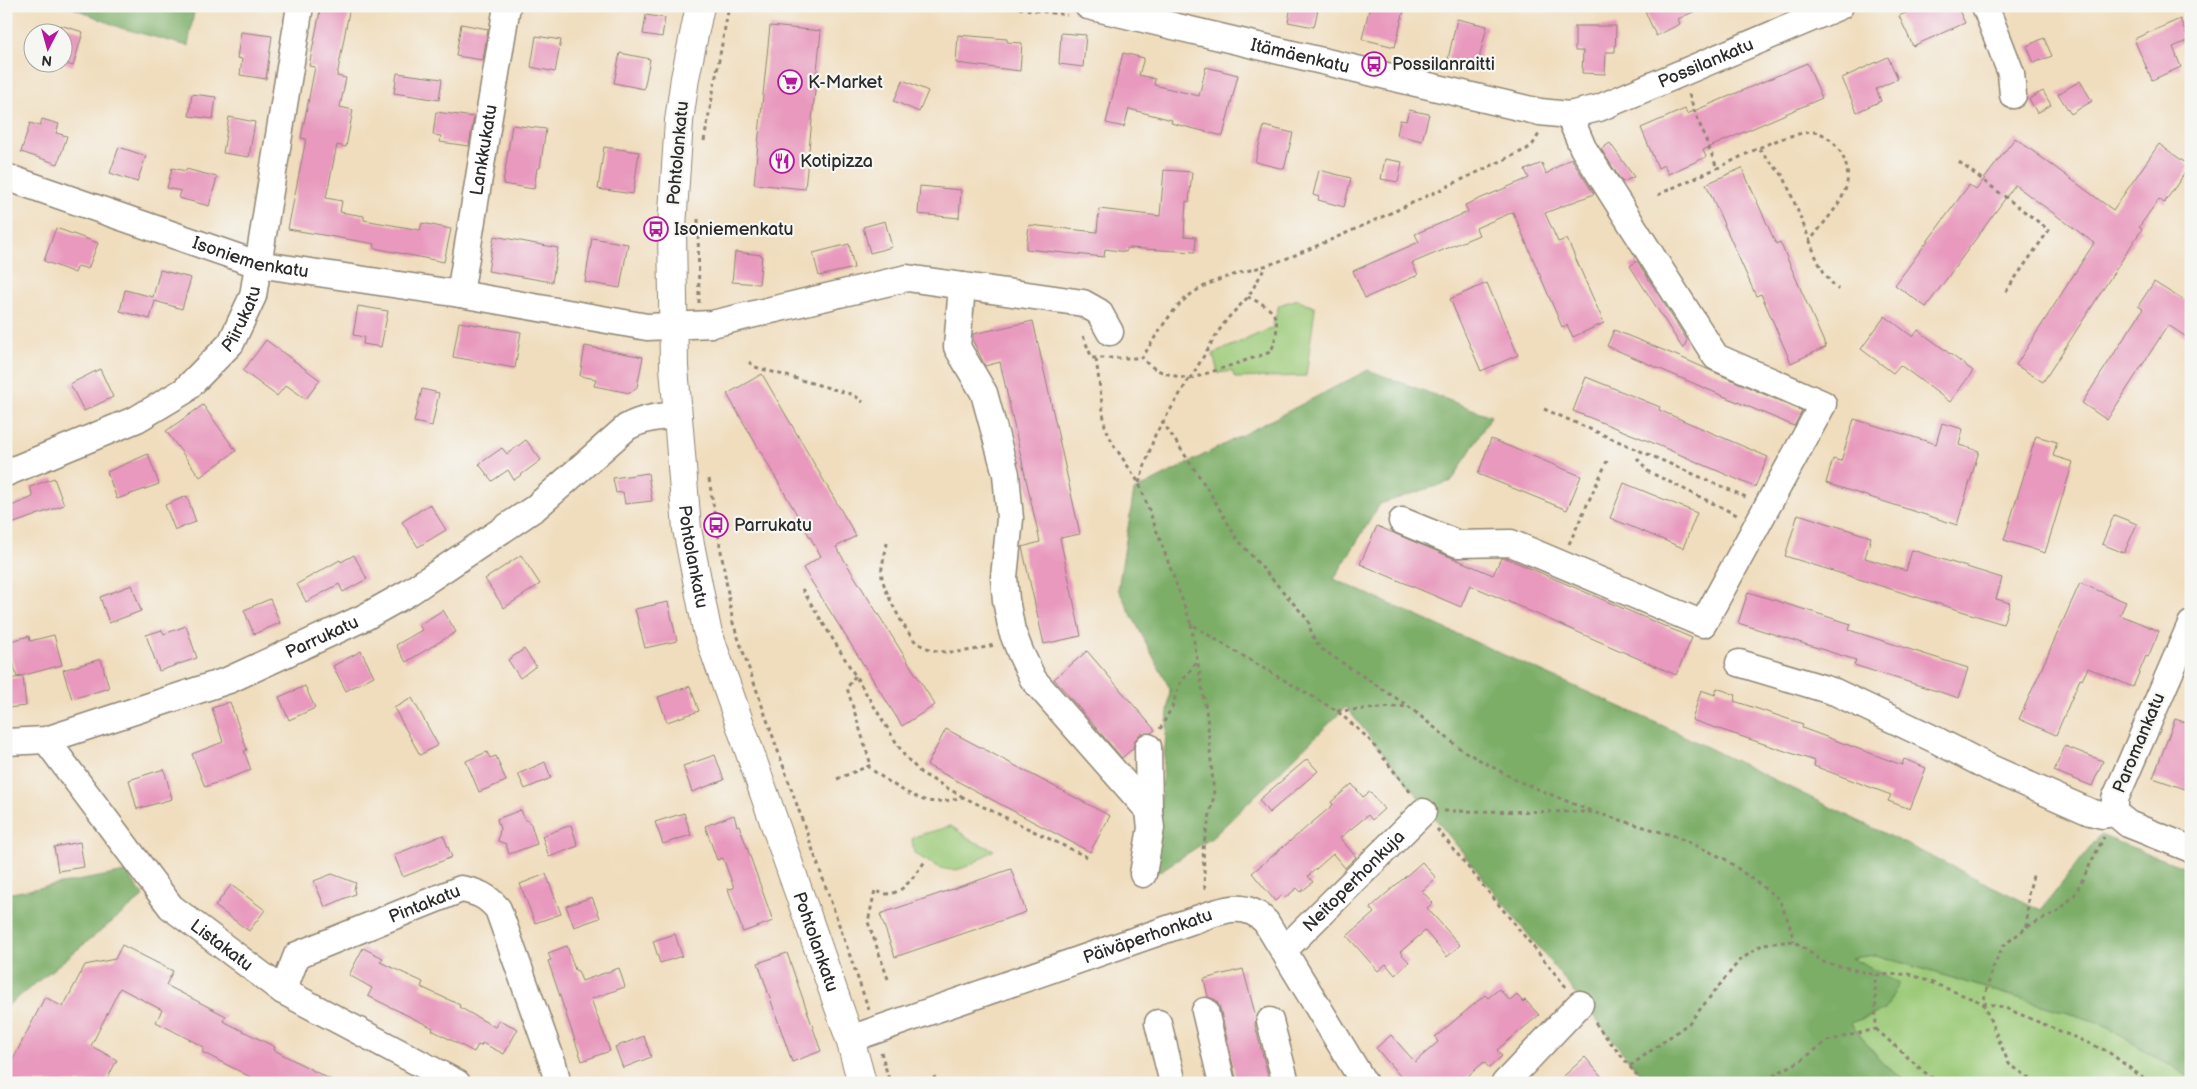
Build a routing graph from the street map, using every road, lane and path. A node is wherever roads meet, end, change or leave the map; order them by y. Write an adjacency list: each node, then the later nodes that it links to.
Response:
1 (300, 6): 20 (street, Piirukatu)
2 (507, 6): 24 (street, Lankkukatu)
3 (700, 6): 27 (main road, Pohtolankatu)
4 (728, 6): 12 (path)
5 (1088, 6): 10 (street, Itämäenkatu)
6 (1840, 6): 10 (street, Possilankatu)
7 (1986, 6): 9 (street)
8 (1689, 93): 15 (path)
9 (2013, 95)
10 (1570, 115): 43 (street)
11 (1541, 127): 21 (path)
12 (703, 143)
13 (1759, 149): 15 (path); 19 (path); 19 (path)
14 (1959, 162): 25 (path)
15 (1717, 168): 17 (path)
16 (6, 178): 20 (street, Isoniemenkatu)
17 (1658, 195)
18 (698, 212): 27 (path)
19 (1810, 241): 23 (path)
20 (258, 264): 24 (street, Isoniemenkatu); 40 (street, Piirukatu)
21 (1266, 265): 26 (path); 29 (path)
22 (962, 286): 27 (street, Isoniemenkatu); 28 (street, Isoniemenkatu); 50 (street)
23 (1839, 290)
24 (460, 294): 27 (street, Isoniemenkatu)
25 (2004, 294)
26 (1248, 297): 33 (path); 33 (path)
27 (687, 325): 36 (main road, Pohtolankatu)
28 (1110, 332)
29 (1152, 342)
30 (1142, 358): 33 (path)
31 (1096, 359): 42 (path)
32 (749, 362): 34 (path)
33 (1189, 379): 37 (path)
34 (863, 402)
35 (1544, 409): 43 (path)
36 (677, 416): 56 (street, Parrukatu); 86 (main road, Pohtolankatu)
37 (1162, 421): 42 (path); 54 (path)
38 (1637, 458): 43 (path)
39 (1607, 461): 46 (path)
40 (6, 473)
41 (709, 478): 85 (path)
42 (1138, 484): 48 (path)
43 (1762, 515): 46 (street)
44 (1402, 520): 46 (street)
45 (887, 543): 50 (path)
46 (1560, 564)
47 (802, 589): 53 (path)
48 (1191, 624): 51 (path); 55 (path)
49 (2191, 624): 66 (street, Paromankatu)
50 (1015, 639): 63 (street)
51 (1197, 662): 58 (path); 72 (path)
52 (1739, 663): 66 (street)
53 (855, 675): 59 (path); 61 (path)
54 (1408, 706): 55 (path); 65 (path)
55 (1337, 711): 64 (path)
56 (46, 740): 57 (street, Parrukatu); 78 (street, Listakatu)
57 (6, 742)
58 (1148, 746): 63 (street)
59 (867, 766): 60 (path); 61 (path)
60 (837, 779)
61 (962, 797): 68 (path)
62 (1472, 810): 65 (path)
63 (1149, 811): 71 (street)
64 (1423, 812): 75 (street, Neitoperhonkuja); 80 (path)
65 (1593, 812): 74 (path)
66 (2115, 813): 67 (street, Paromankatu); 73 (path)
67 (2191, 848)
68 (1087, 858)
69 (926, 860): 77 (path)
70 (2034, 872): 73 (path)
71 (1143, 874)
72 (1207, 915): 75 (street, Päiväperhonkatu); 85 (street, Päiväperhonkatu)
73 (2027, 927): 79 (path)
74 (1794, 940): 76 (path); 87 (path)
75 (1284, 950): 97 (street, Päiväperhonkatu)
76 (1875, 976): 79 (path); 84 (path)
77 (888, 979)
78 (283, 991): 89 (street, Listakatu); 90 (street, Pintakatu)
79 (1983, 1003): 102 (path); 103 (path)
80 (1580, 1004): 87 (path); 98 (street)
81 (1205, 1011): 95 (street)
82 (1270, 1021): 96 (street)
83 (1158, 1023): 94 (street)
84 (1876, 1029): 100 (path); 101 (path)
85 (876, 1031): 86 (street, Päiväperhonkatu); 92 (path)
86 (850, 1040): 91 (main road, Pohtolankatu)
87 (1630, 1066): 99 (path)
88 (934, 1076): 93 (path)
89 (457, 1083)
90 (555, 1083)
91 (862, 1083)
92 (890, 1083)
93 (936, 1083)
94 (1173, 1083)
95 (1222, 1083)
96 (1286, 1083)
97 (1364, 1083)
98 (1505, 1083)
99 (1643, 1083)
100 (1759, 1083)
101 (1939, 1083)
102 (2036, 1083)
103 (2150, 1083)

